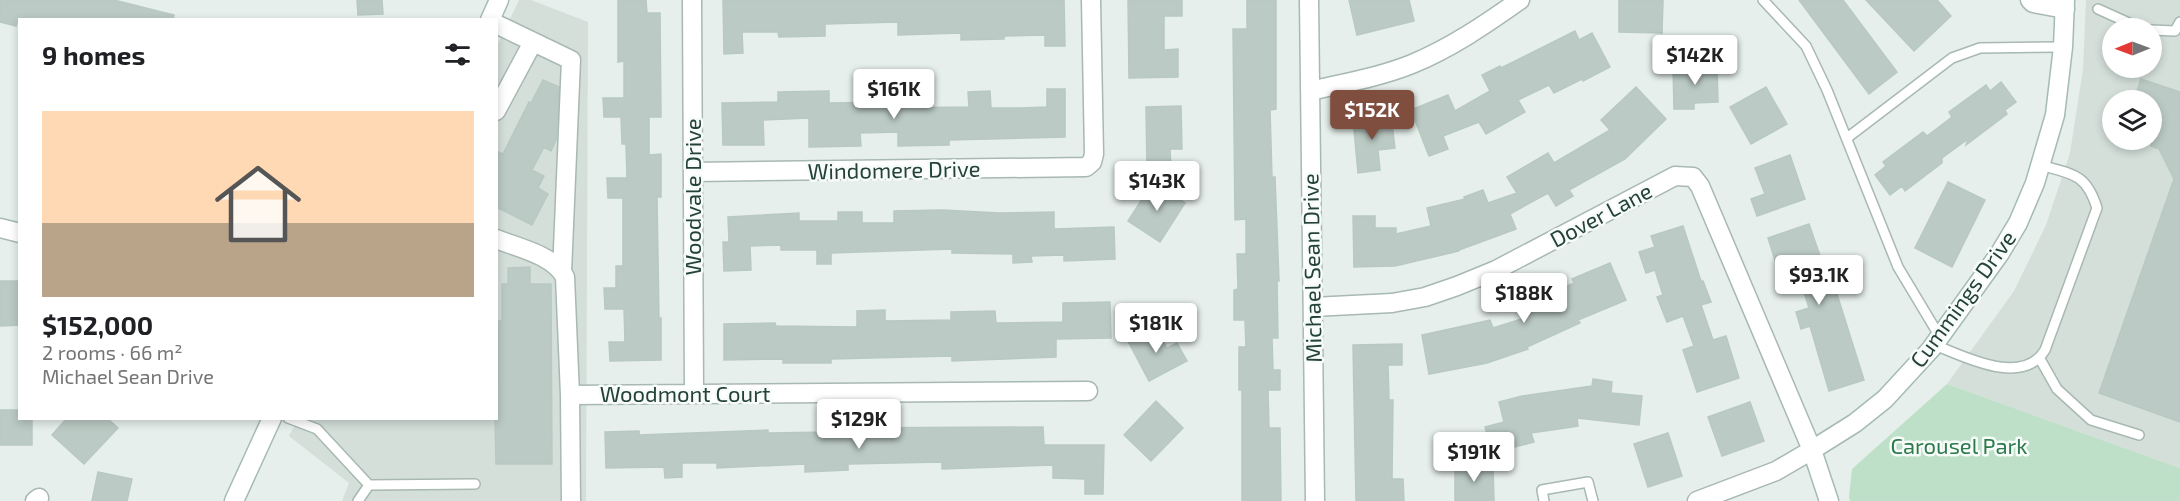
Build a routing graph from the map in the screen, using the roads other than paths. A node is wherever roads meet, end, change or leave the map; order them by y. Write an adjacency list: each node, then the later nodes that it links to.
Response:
1 (499, 0): 10 (street)
2 (692, 0): 21 (street, Woodvale Drive)
3 (1091, 0): 21 (street, Windomere Drive)
4 (1309, 0): 17 (street, Michael Sean Drive)
5 (1520, 0): 17 (street)
6 (1763, 0): 19 (lane)
7 (2030, 0): 8 (street)
8 (2065, 5): 16 (street, Cummings Drive)
9 (2098, 9): 11 (lane)
10 (491, 18)
11 (2118, 18)
12 (2180, 22): 14 (lane)
13 (498, 25): 15 (street)
14 (2162, 30)
15 (533, 42): 18 (street); 25 (street)
16 (2063, 47): 19 (lane); 20 (street, Cummings Drive)
17 (1310, 92): 26 (street, Michael Sean Drive)
18 (498, 107)
19 (1848, 138): 27 (lane)
20 (2040, 165): 27 (street, Cummings Drive); 28 (lane)
21 (693, 172): 30 (street, Woodvale Drive)
22 (0, 228): 23 (street)
23 (18, 232)
24 (498, 240): 25 (street)
25 (562, 272): 31 (street)
26 (1313, 307): 35 (street, Dover Lane); 41 (street, Michael Sean Drive)
27 (1938, 341): 28 (lane); 35 (street, Cummings Drive)
28 (2040, 359): 34 (lane)
29 (1088, 391): 30 (street, Woodmont Court)
30 (694, 394): 31 (street, Woodmont Court)
31 (570, 395): 40 (street)
32 (271, 420): 38 (street)
33 (293, 420): 37 (lane)
34 (2139, 435)
35 (1812, 450): 44 (street, Cummings Drive); 45 (street)
36 (475, 484): 37 (lane)
37 (369, 485): 39 (lane)
38 (234, 501)
39 (358, 501)
40 (572, 501)
41 (1315, 501)
42 (1544, 501): 43 (lane)
43 (1593, 501)
44 (1698, 501)
45 (1829, 501)

